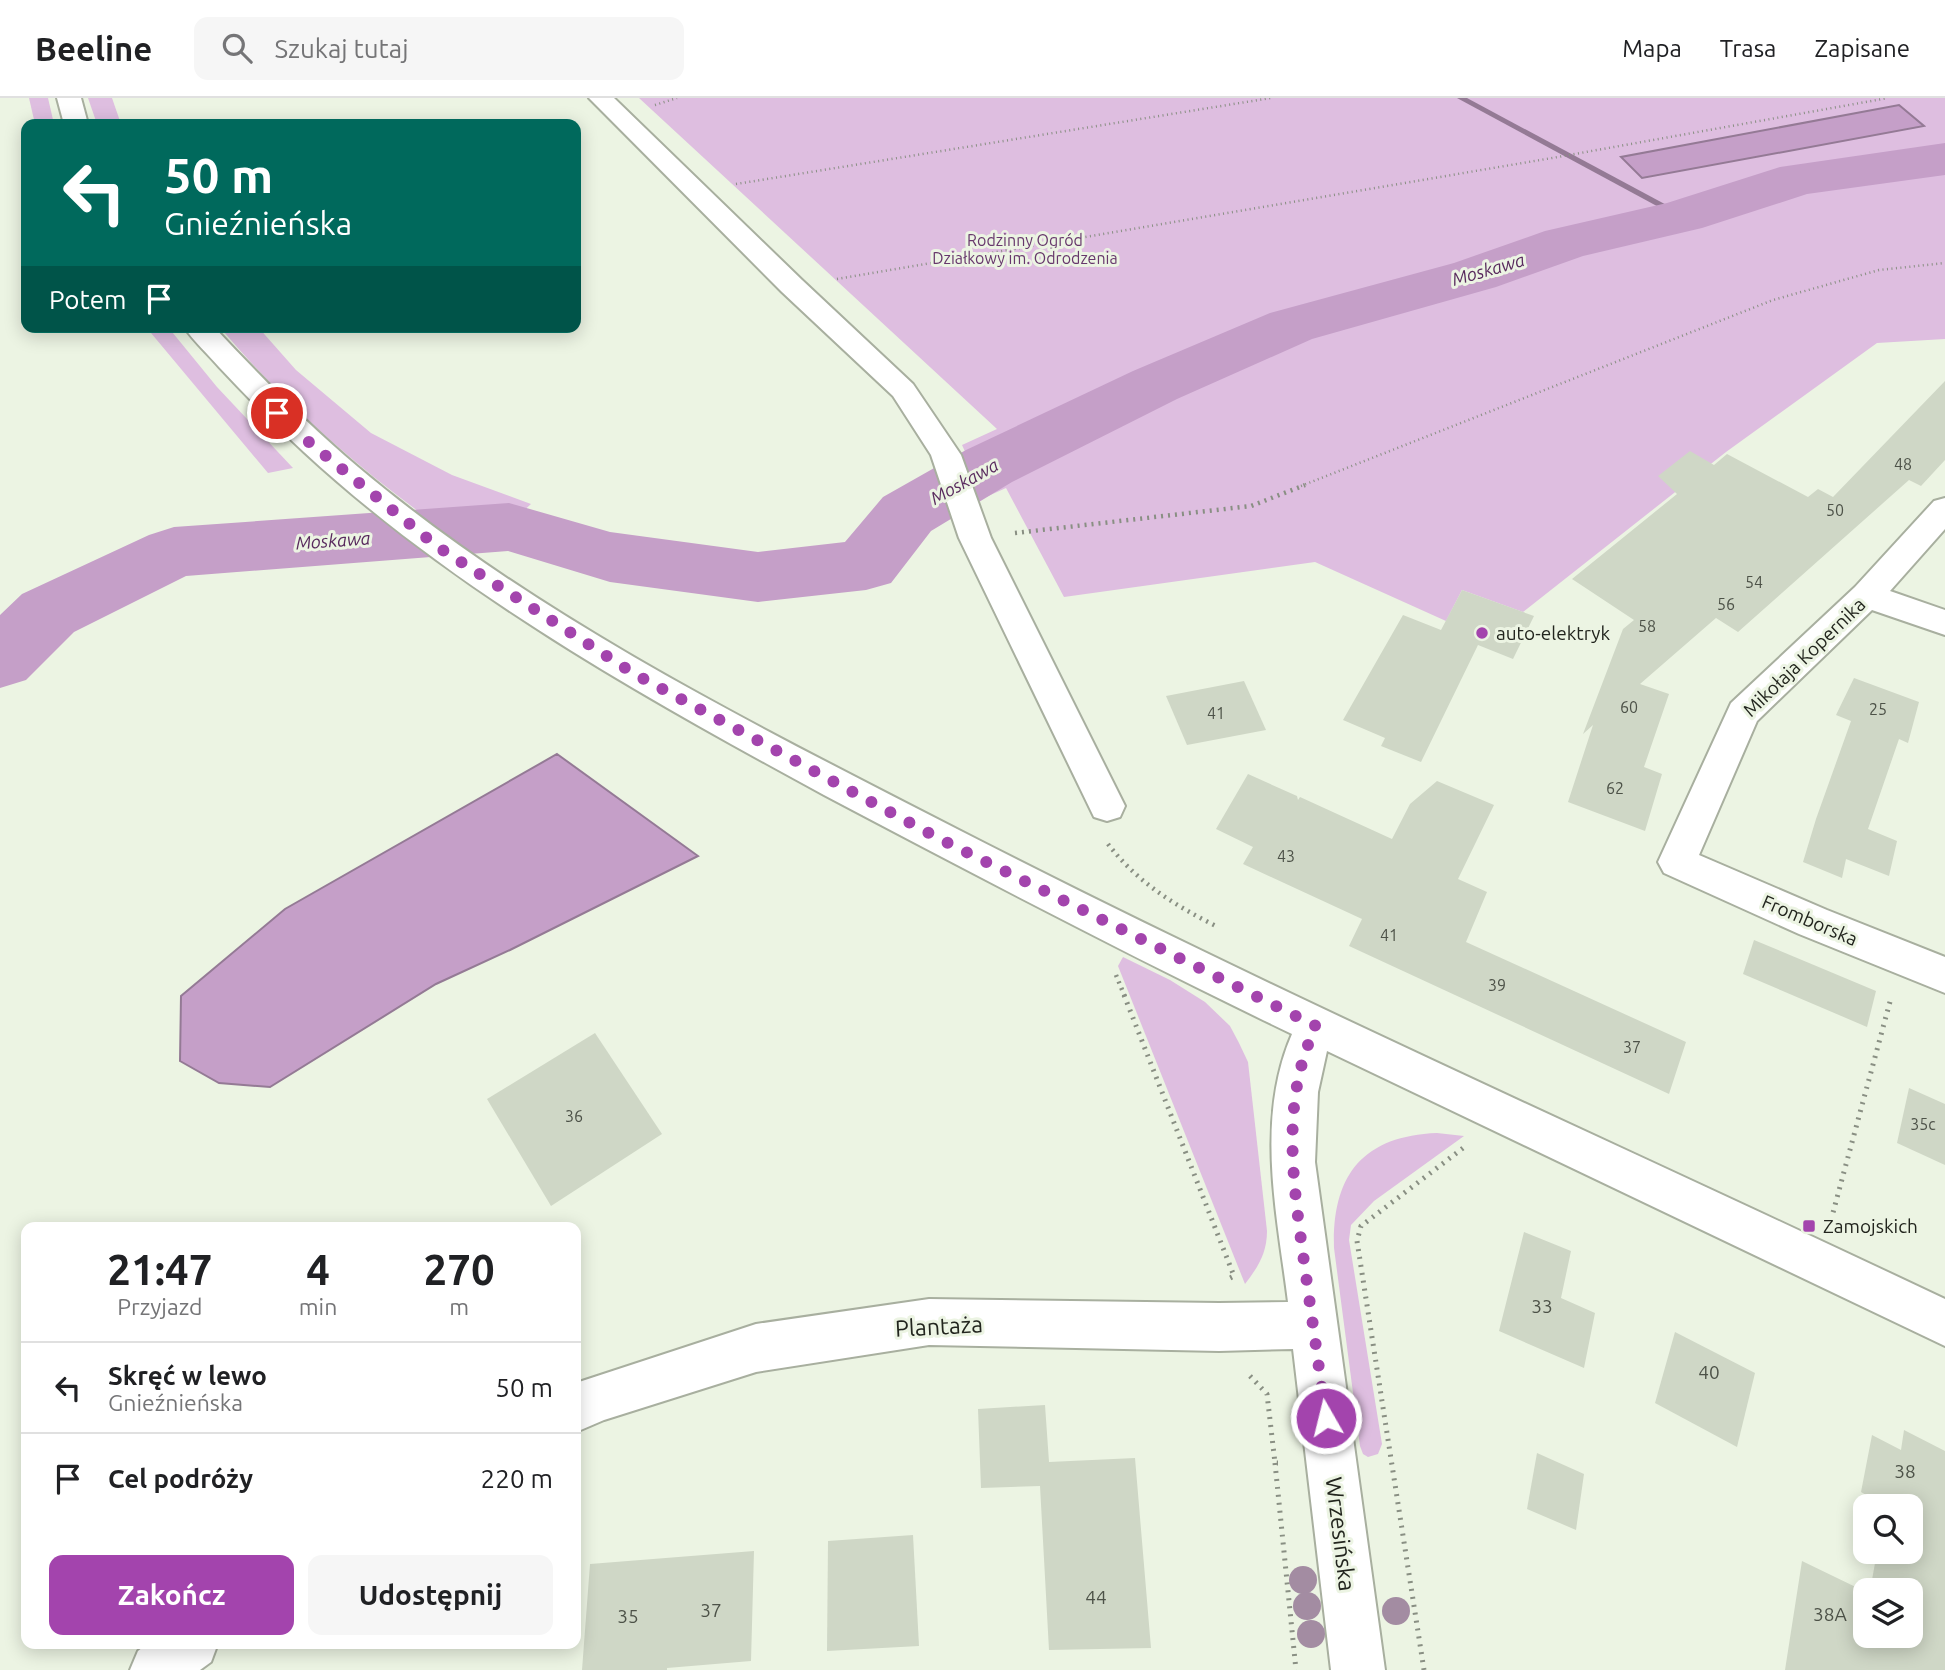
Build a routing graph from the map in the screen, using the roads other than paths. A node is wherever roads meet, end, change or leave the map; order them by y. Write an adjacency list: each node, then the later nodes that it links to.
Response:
1 (69, 98): 3 (street)
2 (601, 98): 8 (street)
3 (75, 119)
4 (204, 333): 11 (street)
5 (1945, 509): 6 (street, Mikołaja Kopernika)
6 (1867, 595): 7 (street); 9 (street, Mikołaja Kopernika)
7 (1945, 622)
8 (1107, 806)
9 (1676, 862): 10 (street, Fromborska)
10 (1945, 975)
11 (1316, 1026): 12 (street); 13 (street, Wrzesińska)
12 (1945, 1323)
13 (1313, 1325): 14 (street, Plantaża); 17 (street, Wrzesińska)
14 (581, 1406)
15 (184, 1649): 16 (street)
16 (157, 1670)
17 (1358, 1670)

